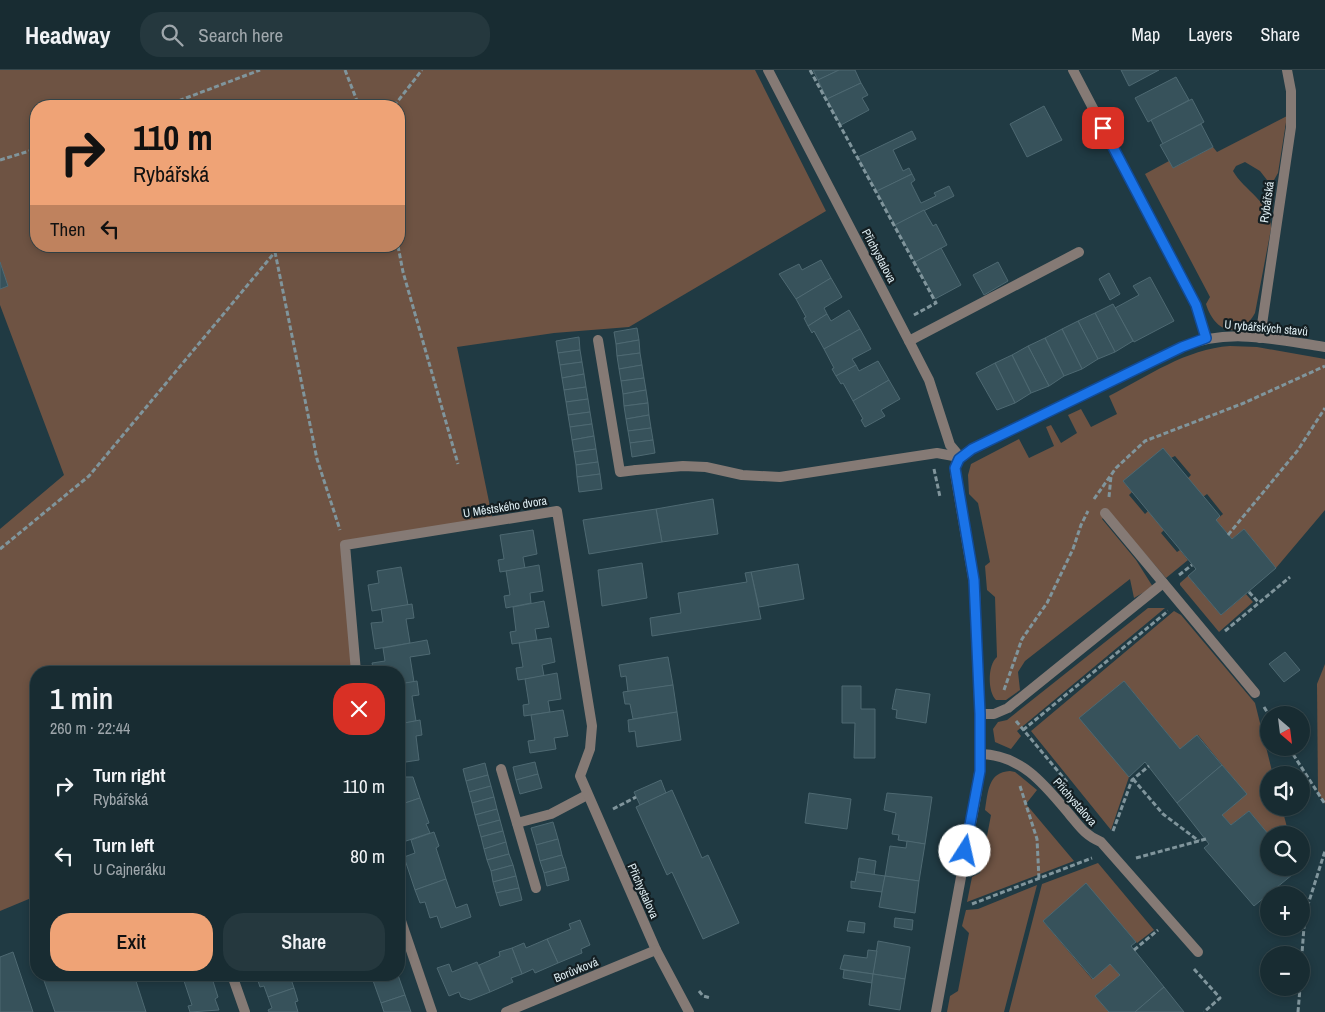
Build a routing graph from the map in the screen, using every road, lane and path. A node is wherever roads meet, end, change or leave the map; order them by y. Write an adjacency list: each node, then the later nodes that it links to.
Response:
1 (260, 70): 8 (path)
2 (345, 70): 9 (path)
3 (422, 70): 10 (path)
4 (768, 70): 20 (street, Přichystalova)
5 (810, 70): 16 (path)
6 (1073, 70): 17 (street)
7 (1287, 70): 18 (street, Rybářská)
8 (181, 100)
9 (357, 100)
10 (399, 100)
11 (30, 151): 12 (path)
12 (0, 160)
13 (275, 252): 28 (path); 29 (path)
14 (399, 252): 25 (path)
15 (1079, 252): 20 (street)
16 (905, 320)
17 (1206, 338): 18 (street, U rybářských stavů); 24 (street)
18 (1260, 338): 21 (street, U rybářských stavů)
19 (598, 340): 24 (street)
20 (909, 341): 24 (street, Přichystalova)
21 (1325, 347)
22 (1325, 366): 38 (path)
23 (1325, 408): 27 (path)
24 (960, 457): 40 (street)
25 (458, 464)
26 (1105, 513): 32 (street)
27 (1228, 535)
28 (346, 544): 37 (street); 46 (street, U Městského dvora)
29 (0, 549)
30 (1192, 564): 32 (path)
31 (1290, 577): 34 (path)
32 (1168, 582): 39 (street); 40 (street)
33 (1249, 592): 34 (path)
34 (1259, 603): 36 (path)
35 (1169, 610): 48 (path)
36 (1219, 636)
37 (356, 666)
38 (1002, 693)
39 (1255, 694)
40 (980, 714): 41 (street)
41 (981, 754): 43 (street, Přichystalova); 80 (street)
42 (1294, 756): 51 (path)
43 (1023, 766): 60 (path); 70 (street, Přichystalova)
44 (1148, 766): 47 (path)
45 (501, 770): 53 (street)
46 (580, 776): 49 (street, Přichystalova)
47 (1133, 778): 54 (path); 56 (path)
48 (1068, 783)
49 (587, 795): 53 (street); 68 (street, Přichystalova)
50 (636, 797): 52 (path)
51 (1325, 804)
52 (616, 816)
53 (517, 824): 61 (street)
54 (1105, 828)
55 (1206, 839): 56 (path)
56 (1199, 842): 59 (path)
57 (1325, 851): 67 (path)
58 (1100, 857): 60 (path)
59 (1131, 859)
60 (1039, 880): 62 (path)
61 (536, 888)
62 (967, 906)
63 (1154, 922): 64 (path)
64 (1160, 929): 66 (path); 69 (path)
65 (405, 933): 77 (street)
66 (1165, 935)
67 (1303, 946)
68 (656, 950): 78 (street, Borůvková); 79 (street, Přichystalova)
69 (1134, 950)
70 (1198, 952)
71 (1188, 962): 81 (path)
72 (234, 981): 76 (street)
73 (698, 990): 75 (path)
74 (1299, 996): 82 (path)
75 (711, 998)
76 (245, 1012)
77 (432, 1012)
78 (506, 1012)
79 (689, 1012)
80 (936, 1012)
81 (1204, 1012)
82 (1298, 1012)

